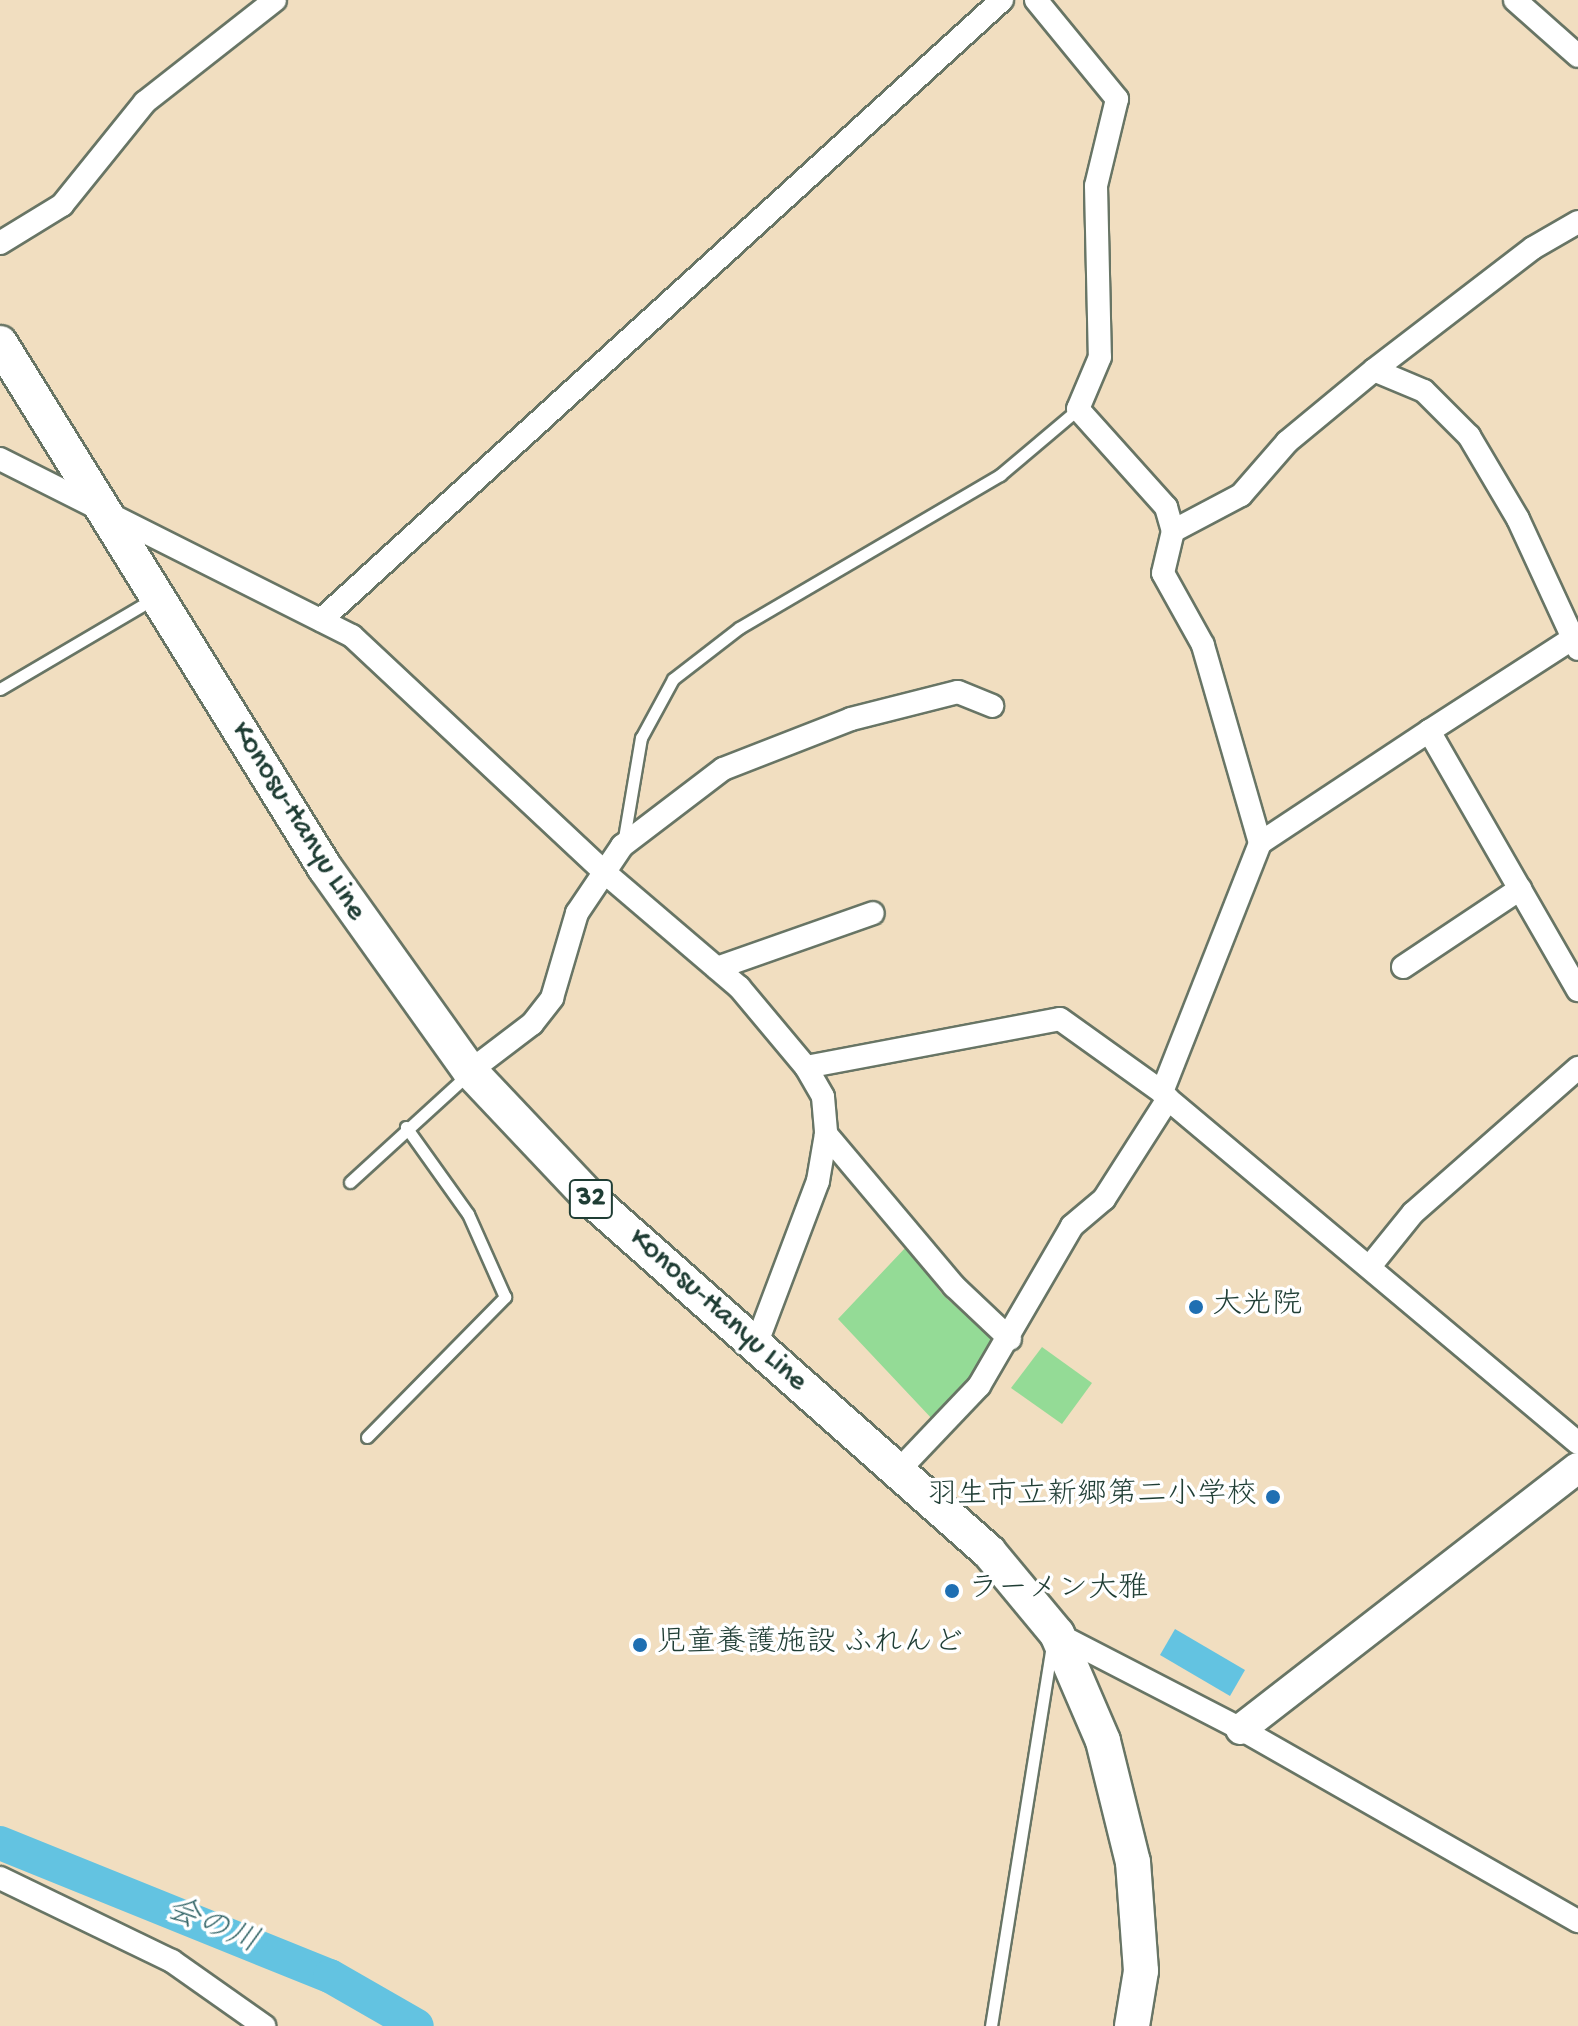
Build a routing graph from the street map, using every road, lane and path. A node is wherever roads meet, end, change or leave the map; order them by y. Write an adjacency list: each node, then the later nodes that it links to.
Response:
1 (275, 0): 7 (street)
2 (1002, 0): 15 (street)
3 (1036, 0): 10 (street)
4 (1515, 0): 5 (street)
5 (1578, 56)
6 (1578, 222): 9 (street)
7 (0, 243)
8 (0, 343): 12 (main road, Konosu-Hanyu Line / 32)
9 (1374, 370): 13 (street); 16 (street)
10 (1078, 409): 13 (street); 21 (lane)
11 (0, 459): 12 (street)
12 (103, 508): 14 (main road, Konosu-Hanyu Line / 32); 15 (street)
13 (1173, 531): 20 (street)
14 (157, 596): 17 (lane); 30 (main road, Konosu-Hanyu Line / 32)
15 (321, 620): 22 (street)
16 (1577, 640): 19 (street)
17 (0, 689)
18 (992, 706): 21 (street)
19 (1429, 731): 20 (street); 23 (street)
20 (1260, 843): 31 (street)
21 (622, 846): 22 (street)
22 (603, 871): 26 (street); 30 (street)
23 (1520, 889): 25 (street); 27 (street)
24 (873, 913): 26 (street)
25 (1403, 967)
26 (717, 968): 28 (street)
27 (1578, 990)
28 (806, 1067): 31 (street); 33 (street)
29 (1578, 1068): 35 (street)
30 (470, 1071): 32 (lane); 37 (main road, Konosu-Hanyu Line / 32)
31 (1165, 1096): 35 (street); 36 (street)
32 (406, 1127): 34 (lane); 38 (lane)
33 (826, 1134): 36 (street); 37 (street)
34 (350, 1182)
35 (1371, 1265): 39 (street)
36 (1010, 1339): 41 (street)
37 (756, 1345): 41 (main road, Konosu-Hanyu Line / 32)
38 (367, 1437)
39 (1578, 1443)
40 (1578, 1468): 43 (street)
41 (899, 1470): 42 (main road, Konosu-Hanyu Line / 32)
42 (1057, 1634): 43 (street); 47 (lane); 48 (main road, Konosu-Hanyu Line / 32)
43 (1241, 1729): 45 (street)
44 (0, 1878): 46 (street)
45 (1578, 1921)
46 (264, 2026)
47 (991, 2026)
48 (1132, 2026)

